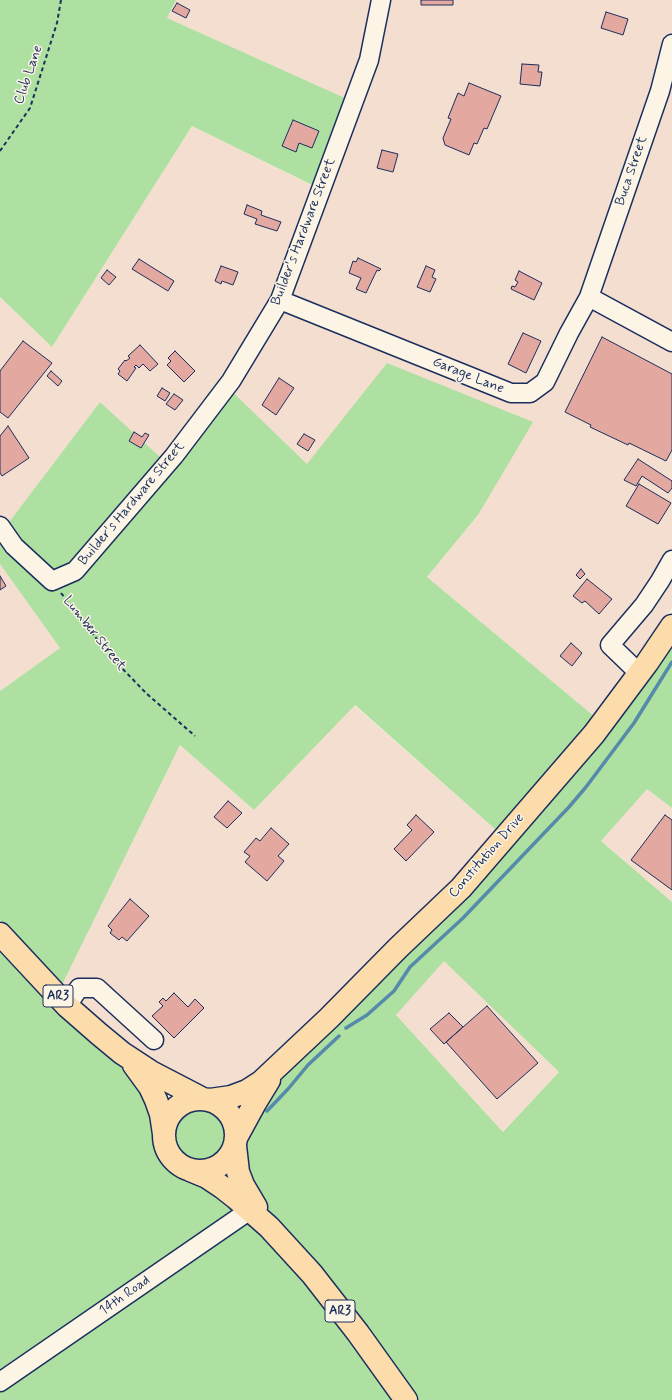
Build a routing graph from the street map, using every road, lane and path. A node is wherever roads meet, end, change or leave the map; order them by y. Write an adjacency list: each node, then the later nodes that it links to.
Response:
1 (61, 0): 4 (path, Club Lane)
2 (381, 0): 6 (street, Builder's Hardware Street)
3 (672, 44): 5 (street, Buca Street)
4 (0, 151)
5 (589, 297): 6 (street, Garage Lane); 7 (street)
6 (280, 300): 10 (street, Builder's Hardware Street)
7 (672, 342)
8 (0, 526): 10 (street)
9 (672, 560): 12 (street)
10 (52, 580): 13 (path, Lumber Street)
11 (672, 626): 12 (main road, Constitution Drive)
12 (639, 673): 18 (main road, Constitution Drive)
13 (195, 736)
14 (0, 934): 15 (main road, AR3)
15 (67, 1006): 16 (street); 17 (main road, AR3)
16 (154, 1040)
17 (122, 1053): 19 (main road, AR3); 20 (main road, AR3)
18 (279, 1066): 19 (main road, Constitution Drive); 21 (main road, Constitution Drive)
19 (207, 1100): 20 (main road); 21 (main road)
20 (164, 1134): 22 (main road)
21 (236, 1141): 22 (main road); 24 (main road, AR3)
22 (190, 1170): 23 (main road, AR3)
23 (250, 1210): 24 (main road, AR3); 25 (street, 14th Road)
24 (269, 1227): 26 (main road, AR3)
25 (0, 1382)
26 (406, 1400)

